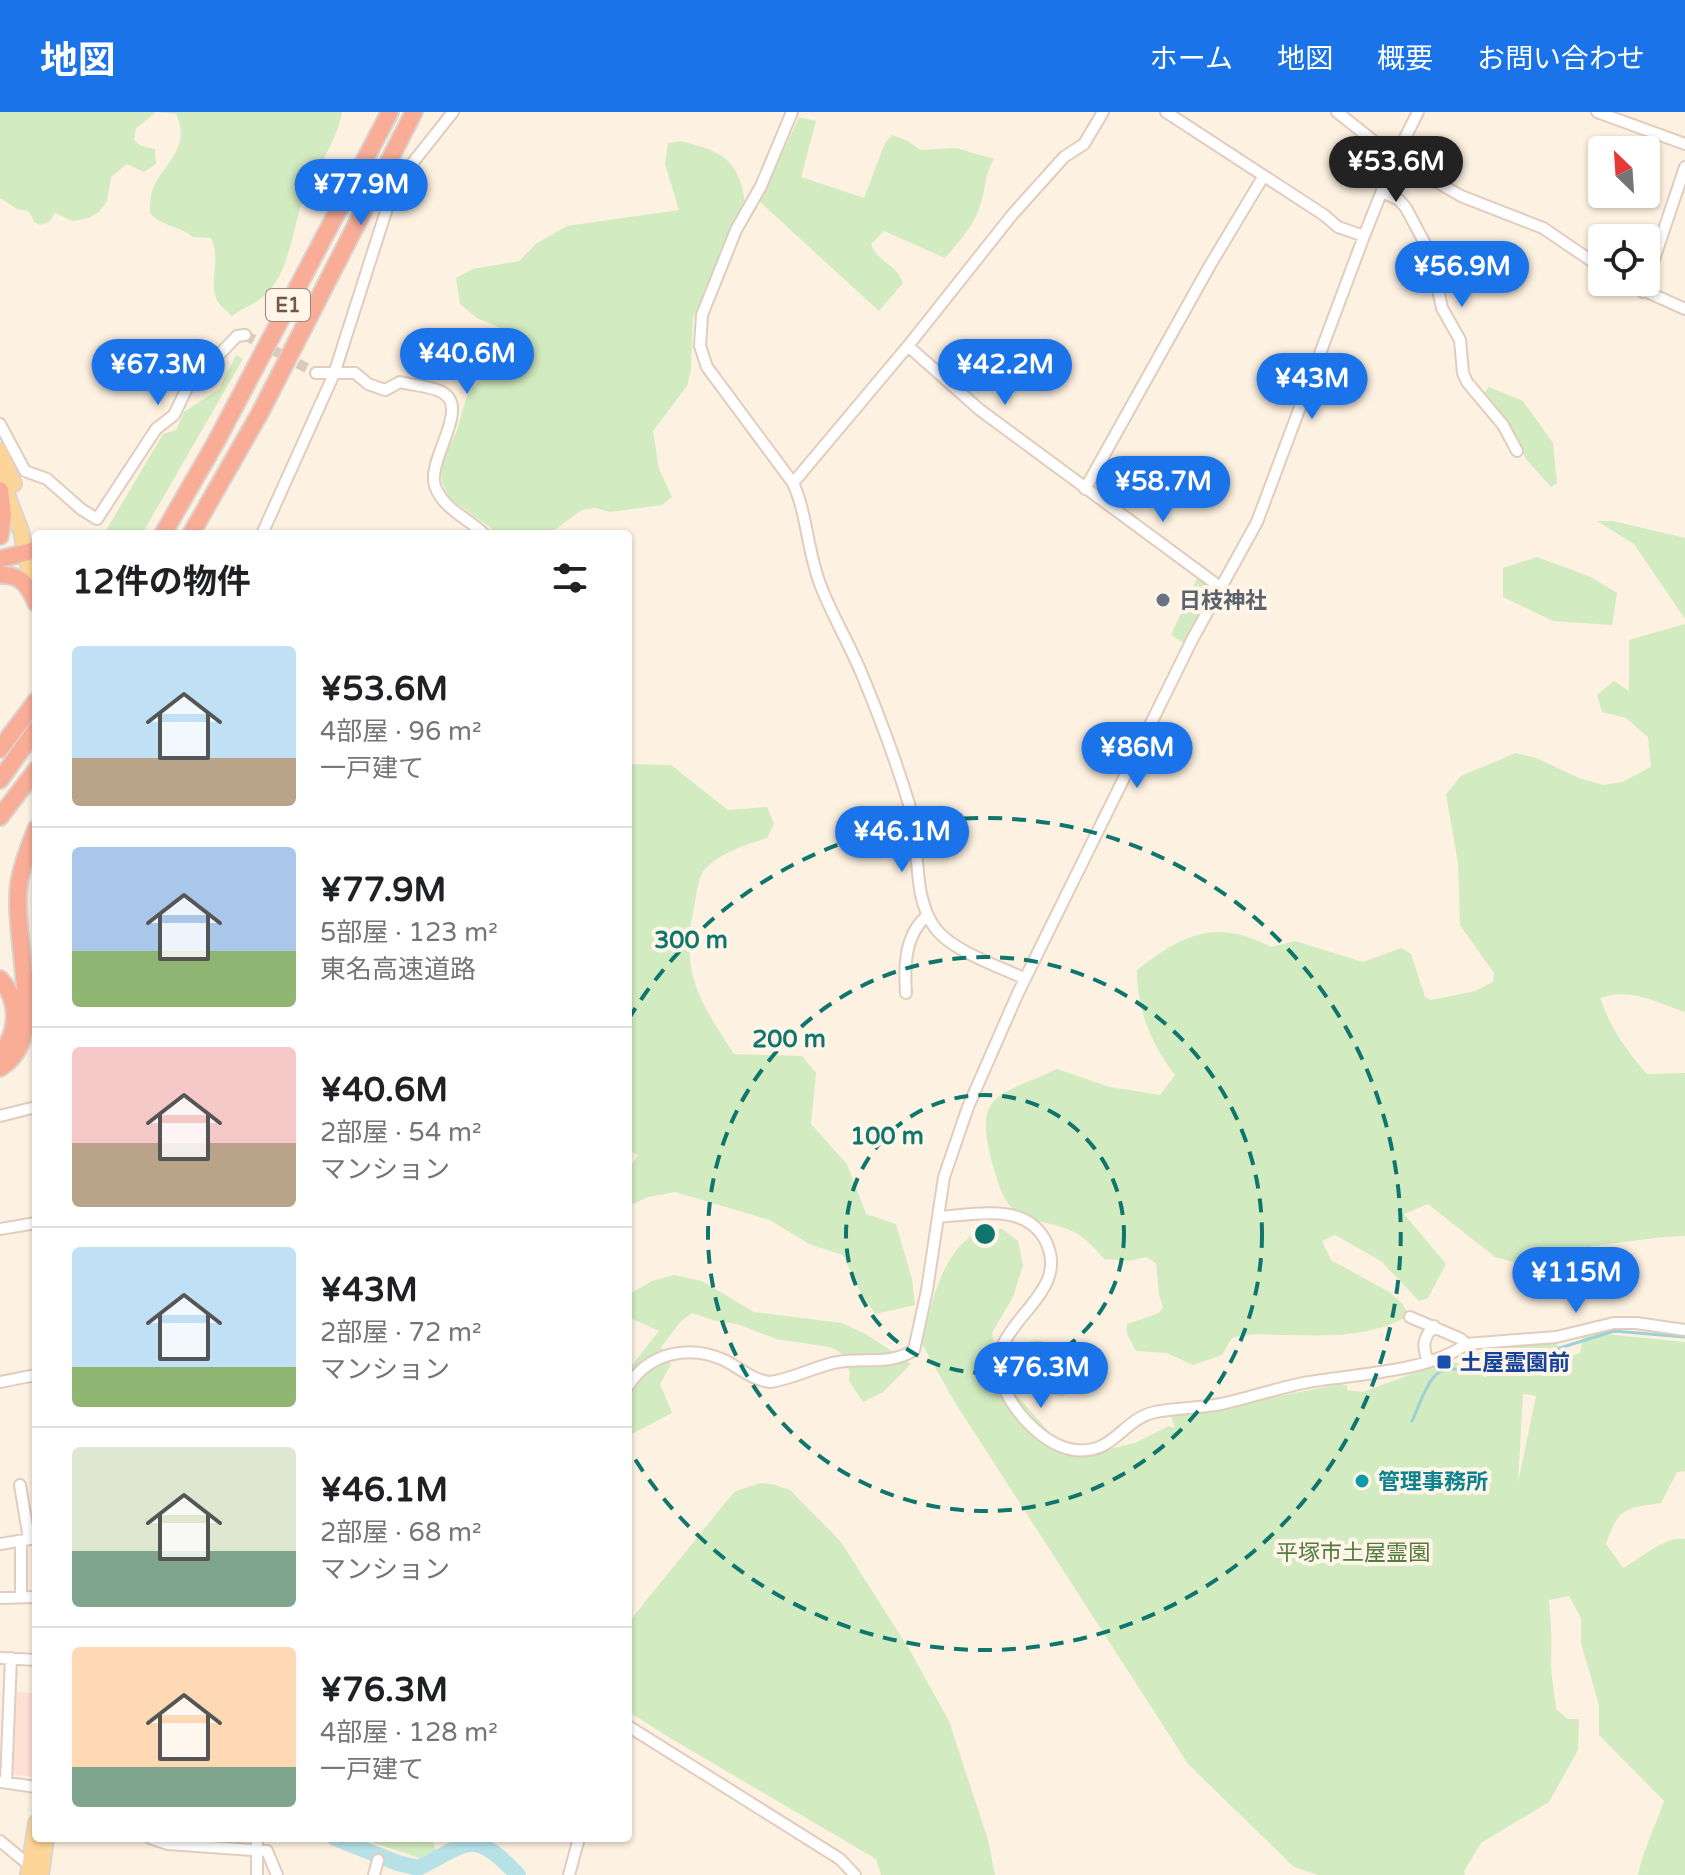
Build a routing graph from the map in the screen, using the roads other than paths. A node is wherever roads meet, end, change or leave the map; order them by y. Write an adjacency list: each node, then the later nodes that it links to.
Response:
1 (390, 112): 32 (highway, E1)
2 (414, 112): 24 (highway, E1)
3 (453, 112): 23 (street)
4 (792, 112): 29 (street)
5 (1103, 112): 21 (street)
6 (1166, 112): 13 (street)
7 (1337, 112): 11 (street)
8 (1418, 112): 11 (street)
9 (1597, 112): 10 (street)
10 (1685, 144)
11 (1395, 158): 14 (street); 17 (street)
12 (1685, 167): 16 (street)
13 (1263, 177): 15 (street); 30 (street)
14 (1383, 192): 15 (street); 27 (street)
15 (1364, 236): 44 (street)
16 (1660, 241)
17 (1588, 259)
18 (1653, 296): 19 (street)
19 (1685, 309)
20 (245, 335): 25 (street)
21 (908, 346): 29 (street); 30 (street)
22 (316, 373): 23 (street)
23 (334, 374): 37 (street); 38 (street)
24 (260, 413): 35 (highway, E1); 36 (highway)
25 (0, 424)
26 (0, 451): 40 (main road)
27 (1517, 451)
28 (0, 476): 40 (main road)
29 (793, 483): 53 (street)
30 (1085, 489): 44 (street)
31 (0, 490): 39 (highway)
32 (185, 498): 33 (highway); 34 (highway, E1)
33 (159, 530)
34 (165, 530)
35 (193, 530)
36 (201, 530)
37 (264, 530)
38 (479, 530)
39 (0, 536)
40 (32, 552): 41 (highway); 42 (highway)
41 (0, 559)
42 (0, 568)
43 (0, 575): 45 (highway)
44 (1220, 587): 55 (street)
45 (32, 595)
46 (32, 707): 48 (highway)
47 (32, 735): 50 (highway)
48 (0, 749)
49 (32, 775): 51 (highway)
50 (0, 780)
51 (0, 817)
52 (32, 840): 58 (highway)
53 (927, 916): 55 (street); 56 (street)
54 (0, 979): 57 (highway)
55 (1025, 979): 61 (street)
56 (906, 993)
57 (0, 1055)
58 (0, 1068)
59 (32, 1108): 60 (street)
60 (0, 1116)
61 (938, 1217): 68 (street); 70 (street)
62 (32, 1224): 63 (street)
63 (0, 1229)
64 (1410, 1317): 65 (street)
65 (1434, 1326): 67 (street); 68 (street)
66 (1685, 1330): 67 (street)
67 (1466, 1344): 68 (street)
68 (1428, 1361)
69 (32, 1376): 71 (street)
70 (632, 1381)
71 (0, 1382)
72 (20, 1485): 73 (street)
73 (29, 1541): 74 (street); 75 (street)
74 (0, 1544)
75 (21, 1597): 76 (street); 77 (street)
76 (32, 1597)
77 (0, 1598)
78 (6, 1658): 79 (street); 81 (street)
79 (32, 1660)
80 (632, 1729): 96 (street)
81 (3, 1782): 82 (street)
82 (32, 1786)
83 (0, 1841): 91 (street)
84 (36, 1842): 91 (main road)
85 (45, 1842): 91 (main road)
86 (162, 1842): 87 (street)
87 (184, 1842): 89 (street)
88 (578, 1842): 95 (street)
89 (257, 1844): 92 (street); 93 (street)
90 (378, 1860): 94 (street)
91 (36, 1873)
92 (257, 1875)
93 (277, 1875)
94 (374, 1875)
95 (569, 1875)
96 (855, 1875)

